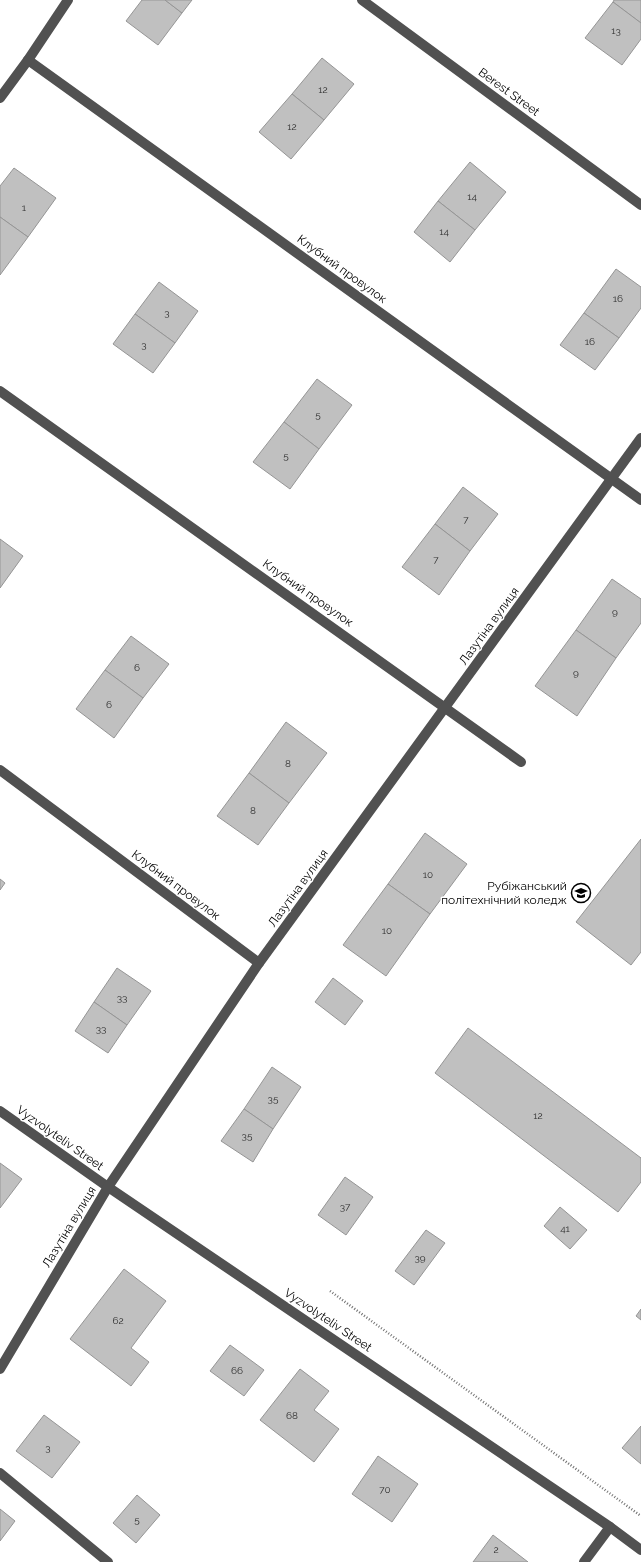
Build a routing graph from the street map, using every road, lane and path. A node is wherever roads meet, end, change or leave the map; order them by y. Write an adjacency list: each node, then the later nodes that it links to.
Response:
1 (68, 0): 3 (street)
2 (362, 0): 5 (street, Berest Street)
3 (28, 60): 4 (street); 8 (street, Клубний провулок)
4 (0, 98)
5 (641, 205)
6 (0, 390): 10 (street, Клубний провулок)
7 (641, 438): 8 (street, Лазутіна вулиця)
8 (611, 479): 9 (street, Клубний провулок); 10 (street, Лазутіна вулиця)
9 (641, 500)
10 (446, 707): 11 (street, Клубний провулок); 13 (street, Лазутіна вулиця)
11 (521, 762)
12 (0, 770): 13 (street, Клубний провулок)
13 (259, 963): 15 (street, Лазутіна вулиця)
14 (0, 1111): 15 (street, Vyzvolyteliv Street)
15 (108, 1187): 17 (street, Лазутіна вулиця); 20 (street, Vyzvolyteliv Street)
16 (330, 1291): 19 (path)
17 (0, 1369)
18 (0, 1473): 22 (street)
19 (641, 1516)
20 (610, 1527): 21 (street, Vyzvolyteliv Street); 23 (street)
21 (641, 1550)
22 (108, 1562)
23 (584, 1562)

